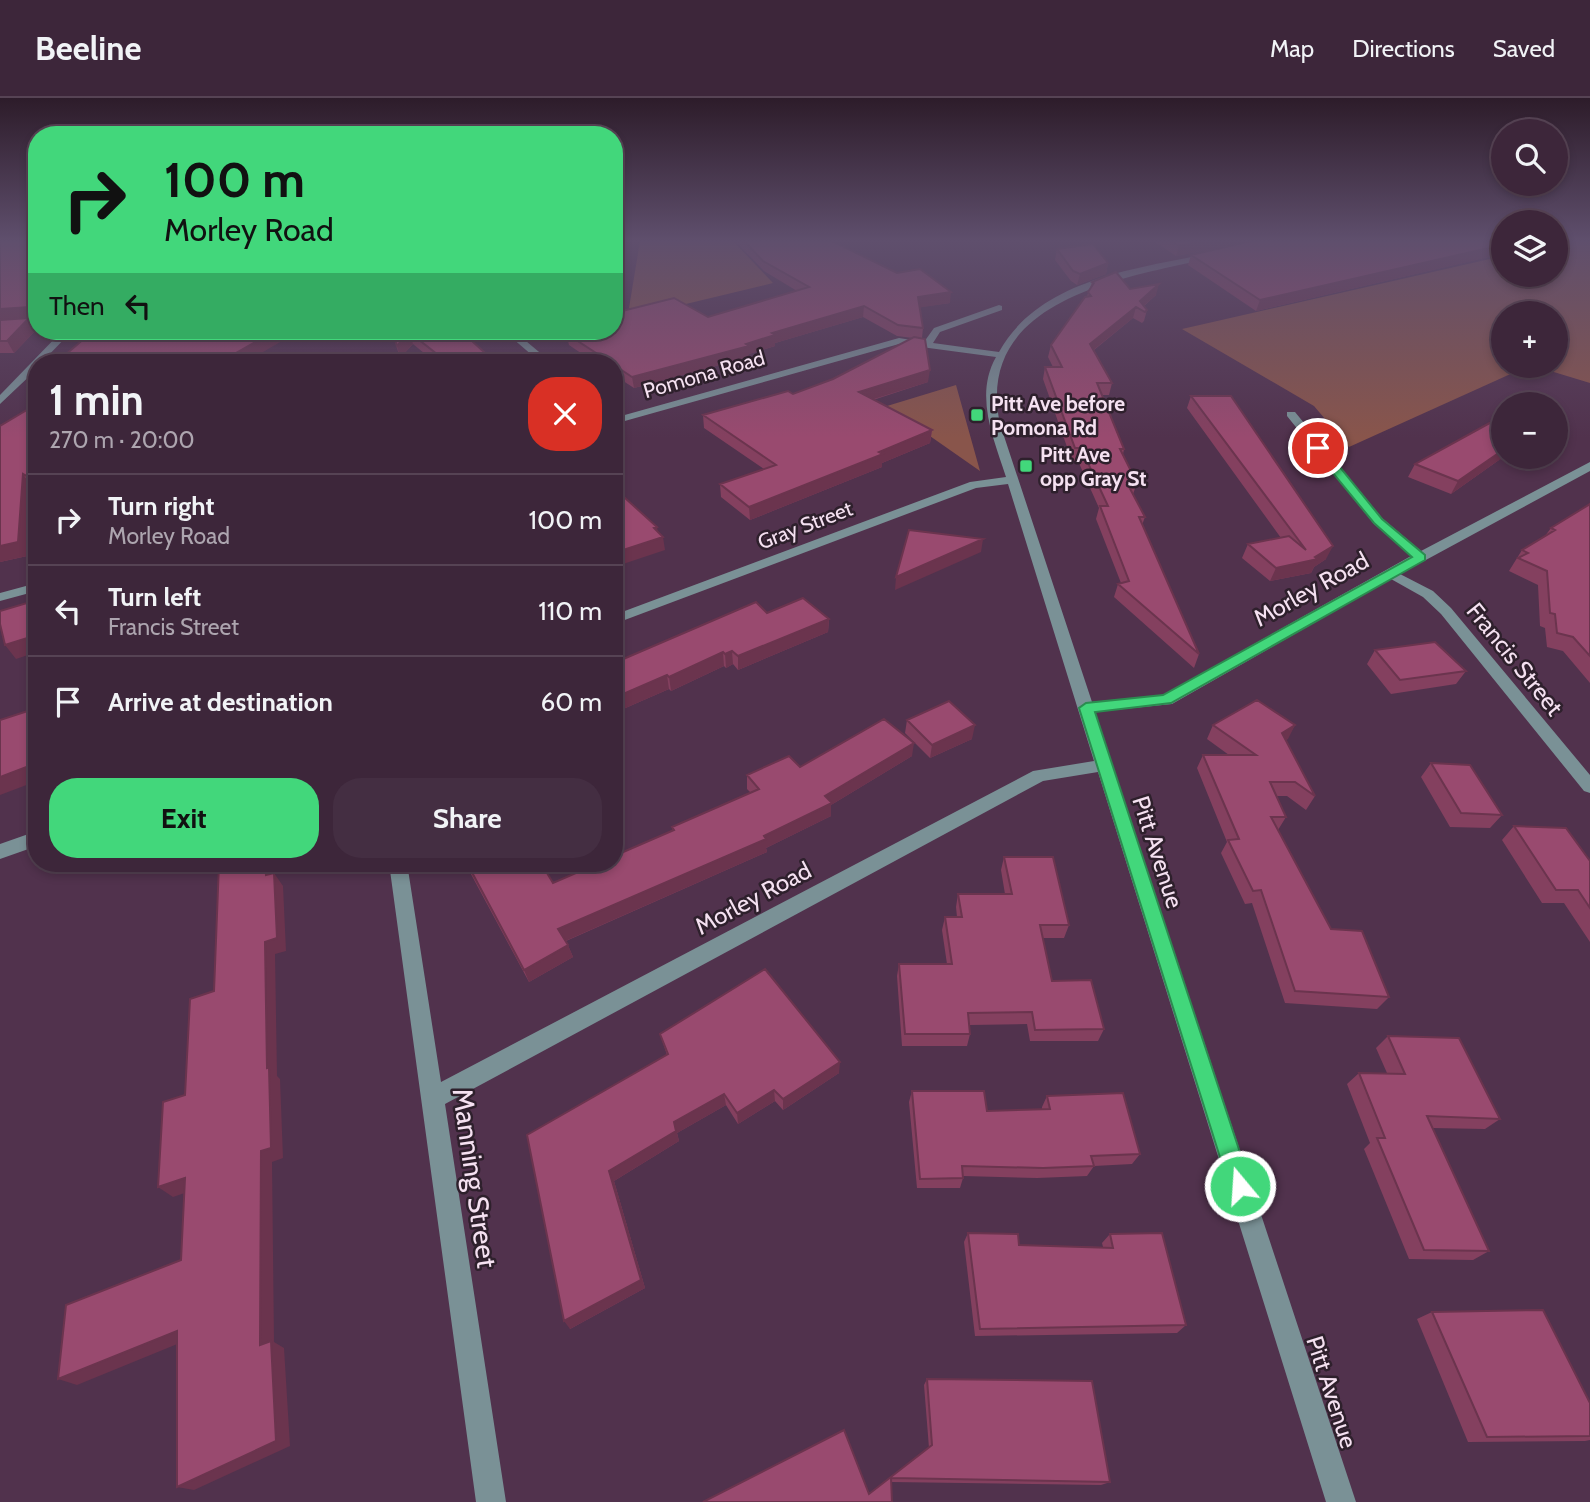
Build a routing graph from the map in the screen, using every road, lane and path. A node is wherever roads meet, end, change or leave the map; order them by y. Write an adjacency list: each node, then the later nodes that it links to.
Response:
1 (1048, 307): 10 (street, Pitt Avenue)
2 (999, 308): 7 (street)
3 (28, 324): 4 (street)
4 (0, 326)
5 (58, 340): 8 (street)
6 (520, 340): 9 (street)
7 (927, 344): 10 (street, Pomona Road); 14 (street, Pomona Road)
8 (45, 354)
9 (536, 354)
10 (1000, 355): 16 (street, Pitt Avenue)
11 (28, 371): 12 (street)
12 (0, 401)
13 (1291, 414): 17 (street)
14 (623, 418)
15 (1590, 467): 17 (street, Morley Road)
16 (1013, 480): 21 (street, Gray Street); 22 (street, Pitt Avenue)
17 (1420, 557): 18 (street, Morley Road)
18 (1391, 574): 22 (street, Morley Road); 24 (street, Francis Street)
19 (28, 589): 20 (street)
20 (0, 597)
21 (623, 617)
22 (1086, 708): 23 (street, Pitt Avenue)
23 (1105, 765): 28 (street, Morley Road); 30 (street, Pitt Avenue)
24 (1590, 787)
25 (28, 841): 26 (street)
26 (0, 852)
27 (399, 872): 28 (street, Manning Street)
28 (434, 1098): 29 (street, Manning Street)
29 (491, 1502)
30 (1341, 1502)

